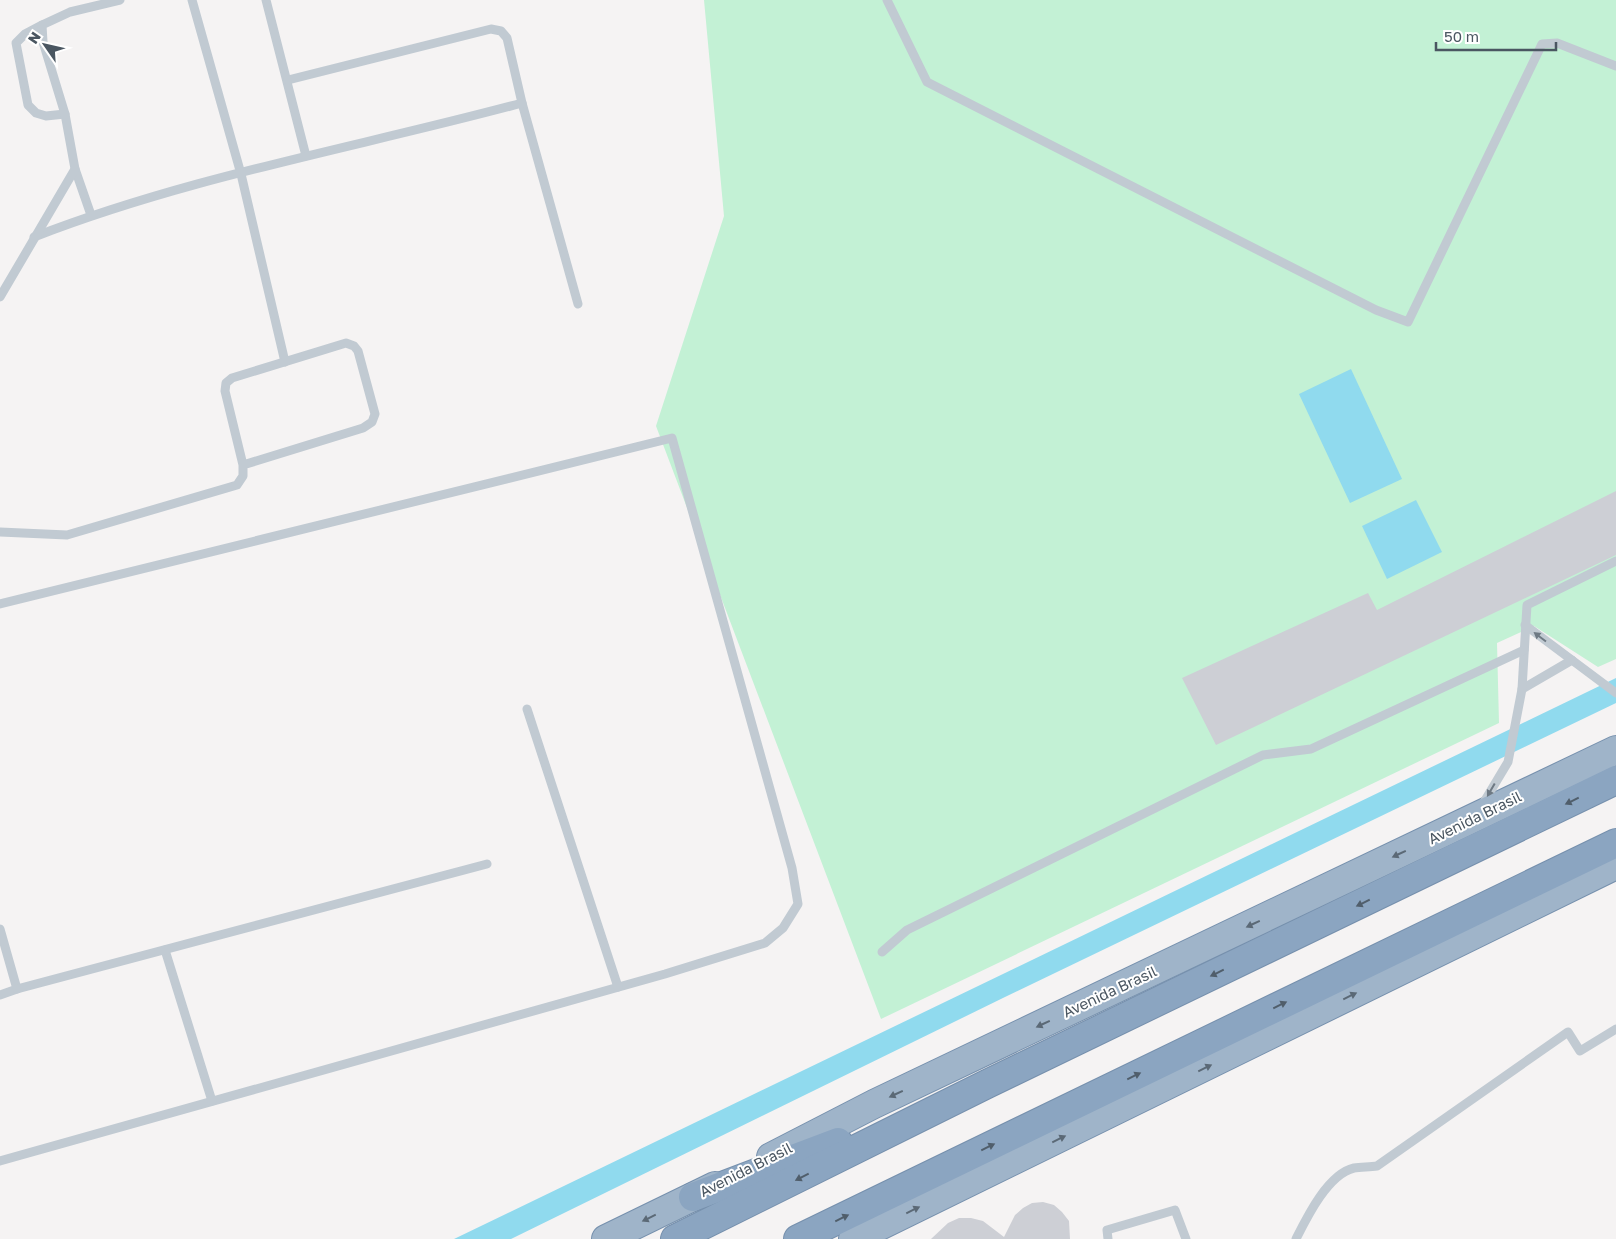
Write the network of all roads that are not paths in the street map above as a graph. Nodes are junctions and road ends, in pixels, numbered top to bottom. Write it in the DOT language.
graph roads {
  1 [pos="120,0"];
  2 [pos="192,0"];
  3 [pos="266,0"];
  4 [pos="886,0"];
  5 [pos="42,25"];
  6 [pos="1616,66"];
  7 [pos="288,80"];
  8 [pos="522,103"];
  9 [pos="65,114"];
  10 [pos="306,156"];
  11 [pos="75,169"];
  12 [pos="241,174"];
  13 [pos="91,215"];
  14 [pos="34,237"];
  15 [pos="0,297"];
  16 [pos="578,304"];
  17 [pos="285,362"];
  18 [pos="243,465"];
  19 [pos="0,532"];
  20 [pos="1616,561"];
  21 [pos="0,604"];
  22 [pos="1525,625"];
  23 [pos="1524,650"];
  24 [pos="1572,660"];
  25 [pos="1522,689"];
  26 [pos="1616,693"];
  27 [pos="527,709"];
  28 [pos="1616,750"];
  29 [pos="1616,780"];
  30 [pos="1475,818"];
  31 [pos="1616,843"];
  32 [pos="486,864"];
  33 [pos="1616,865"];
  34 [pos="0,929"];
  35 [pos="166,950"];
  36 [pos="882,952"];
  37 [pos="618,987"];
  38 [pos="17,989"];
  39 [pos="0,995"];
  40 [pos="1616,1029"];
  41 [pos="987,1084"];
  42 [pos="212,1102"];
  43 [pos="0,1161"];
  44 [pos="693,1198"];
  45 [pos="606,1239"];
  46 [pos="675,1239"];
  47 [pos="798,1239"];
  48 [pos="853,1239"];
  49 [pos="1108,1239"];
  50 [pos="1186,1239"];
  51 [pos="1296,1239"];
  1 -- 5 [label="lane"];
  2 -- 12 [label="lane"];
  3 -- 7 [label="lane"];
  4 -- 6 [label="lane"];
  5 -- 9 [label="lane"];
  5 -- 9 [label="lane"];
  7 -- 8 [label="lane"];
  7 -- 10 [label="lane"];
  8 -- 10 [label="lane"];
  8 -- 16 [label="lane"];
  9 -- 11 [label="lane"];
  10 -- 12 [label="lane"];
  11 -- 13 [label="lane"];
  11 -- 14 [label="lane"];
  12 -- 13 [label="lane"];
  12 -- 17 [label="lane"];
  13 -- 14 [label="lane"];
  14 -- 15 [label="lane"];
  17 -- 18 [label="lane"];
  17 -- 18 [label="lane"];
  18 -- 19 [label="lane"];
  20 -- 22 [label="lane"];
  21 -- 37 [label="lane"];
  22 -- 23 [label="lane"];
  24 -- 22 [label="lane, one-way"];
  23 -- 25 [label="lane"];
  23 -- 36 [label="lane"];
  24 -- 25 [label="lane"];
  24 -- 26 [label="lane"];
  25 -- 30 [label="lane, one-way"];
  27 -- 37 [label="lane"];
  28 -- 30 [label="highway, Avenida Brasil"];
  29 -- 41 [label="highway, Avenida Brasil, one-way"];
  30 -- 44 [label="highway, Avenida Brasil, one-way"];
  47 -- 31 [label="highway, one-way"];
  32 -- 35 [label="lane"];
  48 -- 33 [label="highway, one-way"];
  34 -- 38 [label="lane"];
  35 -- 38 [label="lane"];
  35 -- 42 [label="lane"];
  37 -- 42 [label="lane"];
  38 -- 39 [label="lane"];
  40 -- 51 [label="lane"];
  41 -- 44 [label="highway"];
  41 -- 46 [label="highway, Avenida Brasil, one-way"];
  42 -- 43 [label="lane"];
  44 -- 45 [label="highway, Avenida Brasil, one-way"];
  49 -- 50 [label="lane"];
}
